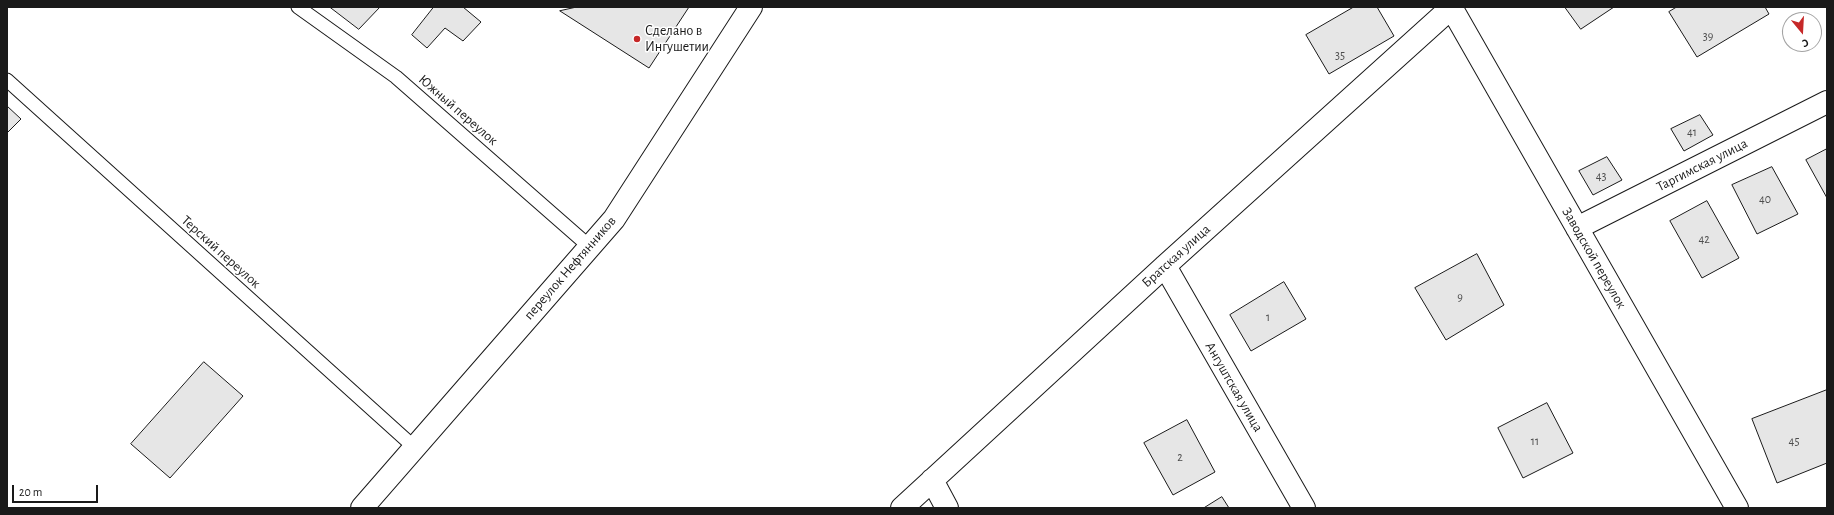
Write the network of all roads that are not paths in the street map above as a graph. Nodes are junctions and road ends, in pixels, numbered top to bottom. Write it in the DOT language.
graph roads {
  1 [pos="298,7"];
  2 [pos="751,7"];
  3 [pos="1452,7"];
  4 [pos="7,80"];
  5 [pos="1827,102"];
  6 [pos="1577,228"];
  7 [pos="590,247"];
  8 [pos="1165,266"];
  9 [pos="414,447"];
  10 [pos="932,480"];
  11 [pos="362,508"];
  12 [pos="902,508"];
  13 [pos="947,508"];
  14 [pos="1304,508"];
  15 [pos="1737,508"];
  1 -- 7 [label="lane, Южный переулок"];
  2 -- 7 [label="street, переулок Нефтянников"];
  3 -- 6 [label="street, Заводской переулок"];
  3 -- 8 [label="street, Братская улица"];
  4 -- 9 [label="lane, Терский переулок"];
  5 -- 6 [label="street, Таргимская улица"];
  6 -- 15 [label="street, Заводской переулок"];
  7 -- 9 [label="street, переулок Нефтянников"];
  8 -- 10 [label="street, Братская улица"];
  8 -- 14 [label="street, Ангуштская улица"];
  9 -- 11 [label="street, переулок Нефтянников"];
  10 -- 12 [label="street, Братская улица"];
  10 -- 13 [label="street"];
}
